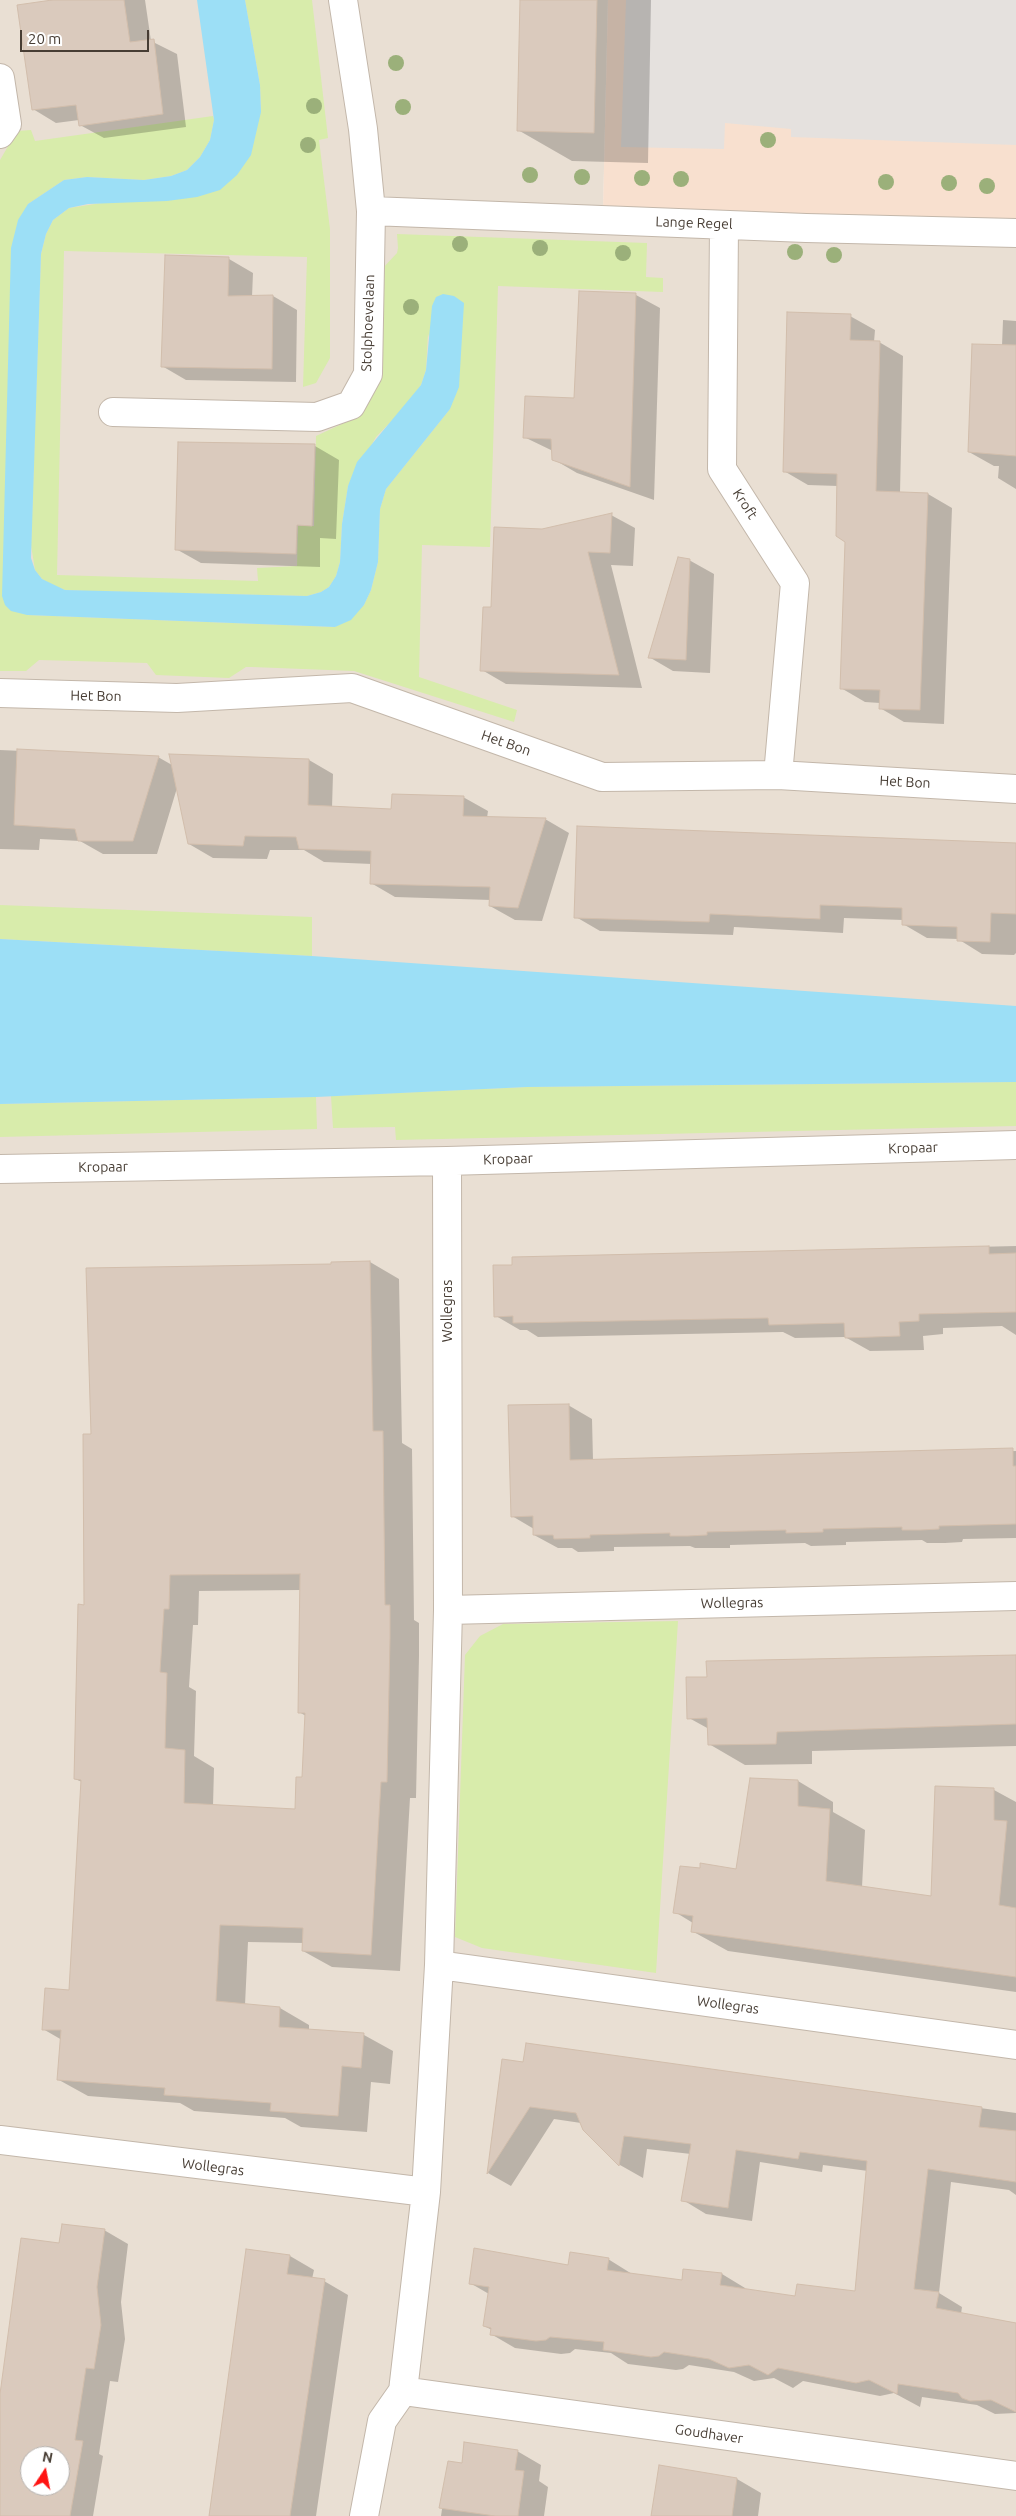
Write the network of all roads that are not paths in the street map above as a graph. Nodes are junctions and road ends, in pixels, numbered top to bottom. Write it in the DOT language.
graph roads {
  1 [pos="343,0"];
  2 [pos="0,78"];
  3 [pos="0,134"];
  4 [pos="371,211"];
  5 [pos="724,225"];
  6 [pos="1016,233"];
  7 [pos="113,412"];
  8 [pos="0,693"];
  9 [pos="778,775"];
  10 [pos="1016,788"];
  11 [pos="1016,1145"];
  12 [pos="447,1161"];
  13 [pos="0,1169"];
  14 [pos="1016,1596"];
  15 [pos="448,1610"];
  16 [pos="439,1966"];
  17 [pos="1016,2045"];
  18 [pos="0,2140"];
  19 [pos="426,2192"];
  20 [pos="403,2391"];
  21 [pos="1016,2476"];
  22 [pos="364,2516"];
  1 -- 4 [label="street, Stolphoevelaan"];
  2 -- 3 [label="street"];
  4 -- 5 [label="street, Lange Regel"];
  4 -- 7 [label="street, Stolphoevelaan"];
  5 -- 6 [label="street, Lange Regel"];
  5 -- 9 [label="street, Kroft"];
  8 -- 9 [label="street, Het Bon"];
  9 -- 10 [label="street, Het Bon"];
  11 -- 12 [label="street, Kropaar"];
  12 -- 13 [label="street, Kropaar"];
  12 -- 15 [label="street, Wollegras"];
  14 -- 15 [label="street, Wollegras"];
  15 -- 16 [label="street, Wollegras"];
  16 -- 17 [label="street, Wollegras"];
  16 -- 19 [label="street, Wollegras"];
  18 -- 19 [label="street, Wollegras"];
  19 -- 20 [label="street, Wollegras"];
  20 -- 21 [label="street, Goudhaver"];
  20 -- 22 [label="street, Wollegras"];
}
